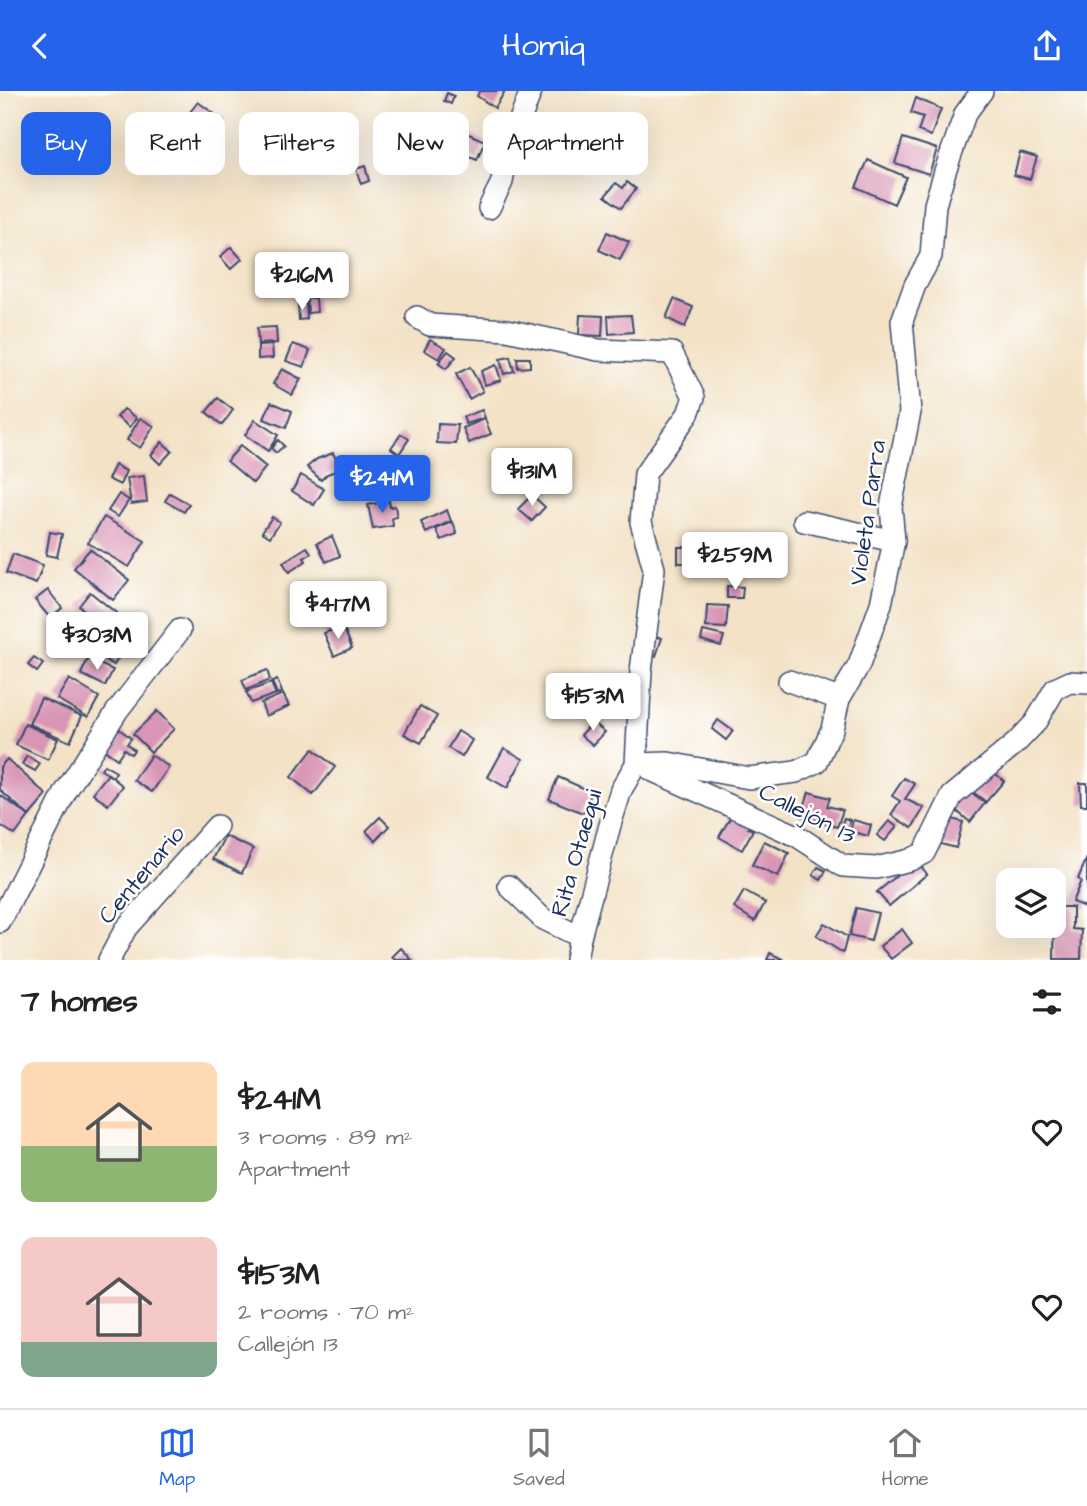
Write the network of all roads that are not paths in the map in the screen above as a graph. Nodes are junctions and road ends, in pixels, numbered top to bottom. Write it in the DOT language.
graph roads {
  1 [pos="531,91"];
  2 [pos="982,91"];
  3 [pos="489,208"];
  4 [pos="417,317"];
  5 [pos="804,521"];
  6 [pos="894,541"];
  7 [pos="180,630"];
  8 [pos="789,681"];
  9 [pos="1087,683"];
  10 [pos="839,699"];
  11 [pos="636,764"];
  12 [pos="218,826"];
  13 [pos="509,886"];
  14 [pos="0,922"];
  15 [pos="581,953"];
  16 [pos="109,960"];
  1 -- 3 [label="street"];
  2 -- 6 [label="street, Violeta Parra"];
  4 -- 11 [label="street"];
  5 -- 6 [label="street"];
  6 -- 10 [label="street, Violeta Parra"];
  7 -- 14 [label="street"];
  8 -- 10 [label="street"];
  9 -- 11 [label="street, Callejón 13"];
  10 -- 11 [label="street, Violeta Parra"];
  11 -- 15 [label="street, Rita Otaegui"];
  12 -- 16 [label="street, Centenario"];
  13 -- 15 [label="street"];
}
